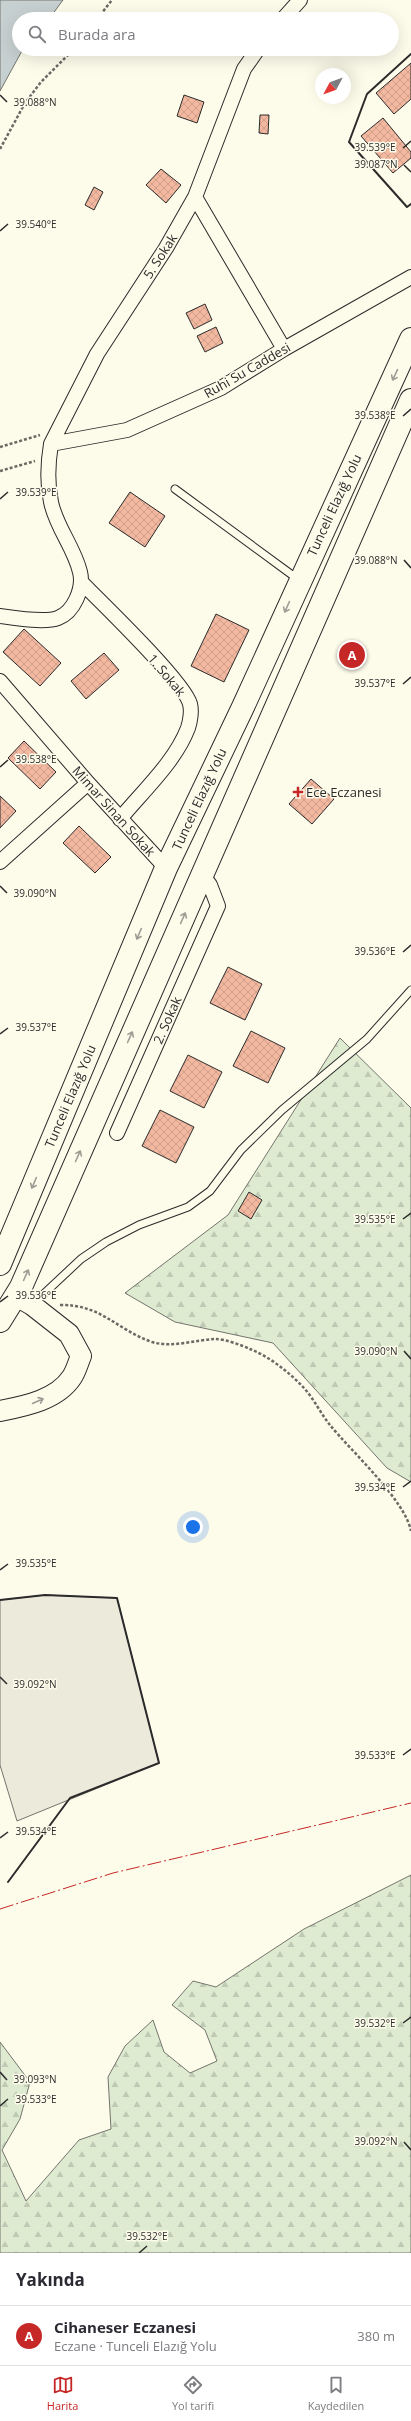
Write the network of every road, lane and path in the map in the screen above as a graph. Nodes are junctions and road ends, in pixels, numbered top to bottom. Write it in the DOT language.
graph roads {
  1 [pos="112,0"];
  2 [pos="300,0"];
  3 [pos="103,12"];
  4 [pos="289,12"];
  5 [pos="67,56"];
  6 [pos="253,56"];
  7 [pos="0,149"];
  8 [pos="195,197"];
  9 [pos="411,277"];
  10 [pos="411,339"];
  11 [pos="284,349"];
  12 [pos="411,401"];
  13 [pos="59,429"];
  14 [pos="0,447"];
  15 [pos="50,450"];
  16 [pos="0,471"];
  17 [pos="175,489"];
  18 [pos="299,580"];
  19 [pos="81,582"];
  20 [pos="0,616"];
  21 [pos="0,681"];
  22 [pos="88,784"];
  23 [pos="120,819"];
  24 [pos="0,862"];
  25 [pos="166,868"];
  26 [pos="202,874"];
  27 [pos="411,990"];
  28 [pos="117,1133"];
  29 [pos="2,1256"];
  30 [pos="24,1301"];
  31 [pos="0,1321"];
  32 [pos="0,1411"];
  33 [pos="411,1530"];
  1 -- 3 [label="path"];
  2 -- 4 [label="street"];
  5 -- 7 [label="path"];
  6 -- 8 [label="street, 5. Sokak"];
  8 -- 11 [label="street"];
  8 -- 13 [label="street, 5. Sokak"];
  9 -- 11 [label="street, Ruhi Su Caddesi"];
  10 -- 18 [label="main road, Tunceli Elazığ Yolu, one-way"];
  11 -- 15 [label="street, Ruhi Su Caddesi"];
  12 -- 26 [label="main road, Tunceli Elazığ Yolu"];
  13 -- 14 [label="path"];
  13 -- 15 [label="street, 5. Sokak"];
  15 -- 16 [label="path"];
  15 -- 19 [label="street"];
  17 -- 18 [label="lane"];
  18 -- 25 [label="main road, Tunceli Elazığ Yolu, one-way"];
  19 -- 20 [label="street"];
  19 -- 23 [label="street, 1. Sokak"];
  21 -- 22 [label="street, Mimar Sinan Sokak"];
  22 -- 23 [label="street, Mimar Sinan Sokak"];
  22 -- 24 [label="street"];
  23 -- 25 [label="street, Mimar Sinan Sokak"];
  25 -- 29 [label="main road, Tunceli Elazığ Yolu, one-way"];
  26 -- 28 [label="street, 2. Sokak"];
  30 -- 26 [label="main road, Tunceli Elazığ Yolu, one-way"];
  27 -- 30 [label="lane"];
  30 -- 31 [label="main road, Tunceli Elazığ Yolu"];
  32 -- 30 [label="street, one-way"];
  30 -- 33 [label="path"];
}
